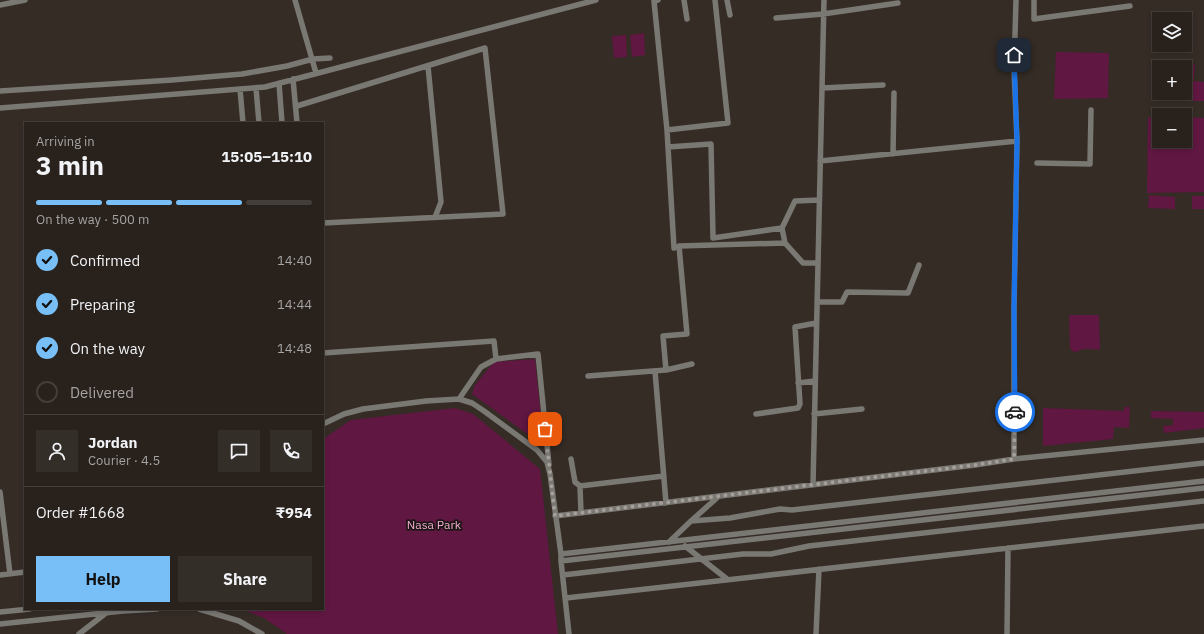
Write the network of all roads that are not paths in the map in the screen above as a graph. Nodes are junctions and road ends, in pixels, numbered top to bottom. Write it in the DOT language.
graph roads {
  1 [pos="25,0"];
  2 [pos="295,0"];
  3 [pos="596,0"];
  4 [pos="658,0"];
  5 [pos="684,0"];
  6 [pos="715,0"];
  7 [pos="727,0"];
  8 [pos="824,0"];
  9 [pos="1016,0"];
  10 [pos="1034,0"];
  11 [pos="898,3"];
  12 [pos="0,5"];
  13 [pos="1130,6"];
  14 [pos="823,14"];
  15 [pos="730,15"];
  16 [pos="776,18"];
  17 [pos="687,19"];
  18 [pos="330,58"];
  19 [pos="313,59"];
  20 [pos="428,66"];
  21 [pos="316,74"];
  22 [pos="294,79"];
  23 [pos="279,83"];
  24 [pos="883,85"];
  25 [pos="256,88"];
  26 [pos="822,88"];
  27 [pos="240,89"];
  28 [pos="0,92"];
  29 [pos="894,93"];
  30 [pos="297,106"];
  31 [pos="0,108"];
  32 [pos="1091,110"];
  33 [pos="243,122"];
  34 [pos="259,122"];
  35 [pos="282,122"];
  36 [pos="297,122"];
  37 [pos="667,130"];
  38 [pos="1017,141"];
  39 [pos="668,147"];
  40 [pos="893,154"];
  41 [pos="820,161"];
  42 [pos="1037,162"];
  43 [pos="819,200"];
  44 [pos="435,218"];
  45 [pos="324,223"];
  46 [pos="782,228"];
  47 [pos="785,243"];
  48 [pos="674,248"];
  49 [pos="818,263"];
  50 [pos="919,265"];
  51 [pos="817,302"];
  52 [pos="816,323"];
  53 [pos="324,353"];
  54 [pos="496,359"];
  55 [pos="692,364"];
  56 [pos="666,370"];
  57 [pos="655,371"];
  58 [pos="588,376"];
  59 [pos="815,381"];
  60 [pos="798,383"];
  61 [pos="459,399"];
  62 [pos="862,409"];
  63 [pos="756,414"];
  64 [pos="814,414"];
  65 [pos="324,424"];
  66 [pos="1204,440"];
  67 [pos="571,459"];
  68 [pos="1014,459"];
  69 [pos="1204,463"];
  70 [pos="550,474"];
  71 [pos="664,476"];
  72 [pos="1204,481"];
  73 [pos="813,485"];
  74 [pos="580,486"];
  75 [pos="1204,488"];
  76 [pos="0,492"];
  77 [pos="719,496"];
  78 [pos="1204,500"];
  79 [pos="666,503"];
  80 [pos="581,513"];
  81 [pos="555,516"];
  82 [pos="691,521"];
  83 [pos="1204,526"];
  84 [pos="669,542"];
  85 [pos="685,546"];
  86 [pos="1008,548"];
  87 [pos="561,554"];
  88 [pos="701,559"];
  89 [pos="561,561"];
  90 [pos="819,569"];
  91 [pos="24,572"];
  92 [pos="10,574"];
  93 [pos="563,574"];
  94 [pos="0,575"];
  95 [pos="727,579"];
  96 [pos="566,598"];
  97 [pos="24,610"];
  98 [pos="134,610"];
  99 [pos="206,610"];
  100 [pos="107,611"];
  101 [pos="0,612"];
  102 [pos="0,624"];
  103 [pos="79,634"];
  104 [pos="262,634"];
  105 [pos="569,634"];
  106 [pos="816,634"];
  107 [pos="1007,634"];
  1 -- 12 [label="street"];
  2 -- 19 [label="street"];
  3 -- 21 [label="street"];
  4 -- 37 [label="street"];
  5 -- 17 [label="street"];
  6 -- 37 [label="street"];
  7 -- 15 [label="street"];
  8 -- 14 [label="street"];
  9 -- 38 [label="street"];
  10 -- 13 [label="street"];
  11 -- 14 [label="street"];
  14 -- 16 [label="street"];
  14 -- 26 [label="street"];
  18 -- 19 [label="street"];
  19 -- 21 [label="street"];
  19 -- 28 [label="street"];
  20 -- 30 [label="street"];
  20 -- 44 [label="street"];
  20 -- 44 [label="street"];
  21 -- 22 [label="street"];
  22 -- 23 [label="street"];
  22 -- 30 [label="street"];
  23 -- 25 [label="street"];
  23 -- 35 [label="street"];
  24 -- 26 [label="street"];
  25 -- 27 [label="street"];
  25 -- 34 [label="street"];
  26 -- 41 [label="street"];
  27 -- 31 [label="street"];
  27 -- 33 [label="street"];
  29 -- 40 [label="street"];
  30 -- 36 [label="street"];
  32 -- 42 [label="street"];
  37 -- 39 [label="street"];
  38 -- 40 [label="street"];
  38 -- 68 [label="street"];
  39 -- 46 [label="street"];
  39 -- 48 [label="street"];
  40 -- 41 [label="street"];
  41 -- 43 [label="street"];
  43 -- 46 [label="street"];
  43 -- 49 [label="street"];
  44 -- 45 [label="street"];
  46 -- 47 [label="street"];
  47 -- 49 [label="street"];
  47 -- 56 [label="street"];
  49 -- 51 [label="street"];
  50 -- 51 [label="street"];
  51 -- 52 [label="street"];
  52 -- 59 [label="street"];
  52 -- 60 [label="street"];
  53 -- 54 [label="street"];
  54 -- 61 [label="street"];
  54 -- 70 [label="street"];
  55 -- 56 [label="street"];
  56 -- 57 [label="street"];
  57 -- 58 [label="street"];
  57 -- 71 [label="street"];
  59 -- 60 [label="street"];
  59 -- 64 [label="street"];
  60 -- 63 [label="street"];
  61 -- 65 [label="street"];
  61 -- 70 [label="street"];
  62 -- 64 [label="street"];
  64 -- 73 [label="street"];
  66 -- 68 [label="street"];
  67 -- 74 [label="street"];
  68 -- 73 [label="street"];
  69 -- 82 [label="street"];
  70 -- 81 [label="street"];
  71 -- 74 [label="street"];
  71 -- 79 [label="street"];
  72 -- 84 [label="street"];
  73 -- 77 [label="street"];
  74 -- 80 [label="street"];
  75 -- 85 [label="street"];
  76 -- 92 [label="street"];
  77 -- 79 [label="street"];
  77 -- 82 [label="street"];
  78 -- 88 [label="street"];
  79 -- 80 [label="street"];
  80 -- 81 [label="street"];
  81 -- 87 [label="street"];
  82 -- 84 [label="street"];
  83 -- 86 [label="street"];
  84 -- 87 [label="street"];
  85 -- 88 [label="street"];
  85 -- 89 [label="street"];
  86 -- 90 [label="street"];
  86 -- 107 [label="street"];
  87 -- 89 [label="street"];
  88 -- 93 [label="street"];
  88 -- 95 [label="street"];
  89 -- 93 [label="street"];
  90 -- 95 [label="street"];
  90 -- 106 [label="street"];
  91 -- 92 [label="street"];
  92 -- 94 [label="street"];
  93 -- 96 [label="street"];
  95 -- 96 [label="street"];
  96 -- 105 [label="street"];
  97 -- 101 [label="street"];
  98 -- 100 [label="street"];
  99 -- 104 [label="street"];
  100 -- 102 [label="street"];
  100 -- 103 [label="street"];
}
